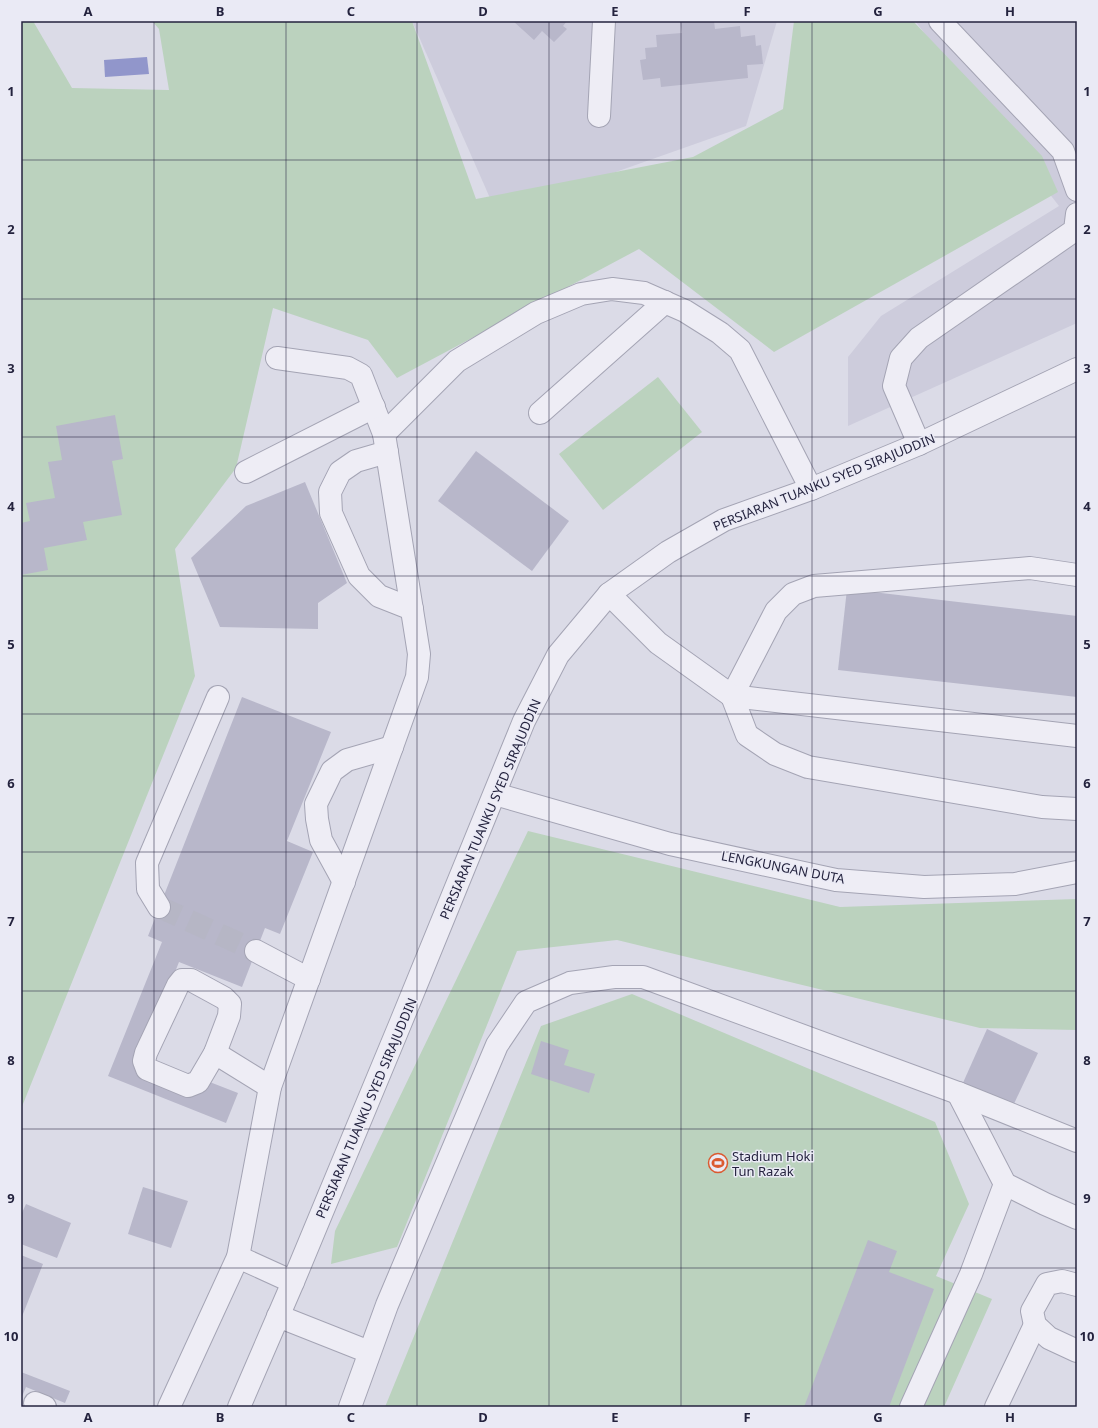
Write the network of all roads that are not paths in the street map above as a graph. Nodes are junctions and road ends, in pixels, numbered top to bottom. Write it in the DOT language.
graph roads {
  1 [pos="604,21"];
  2 [pos="940,21"];
  3 [pos="599,116"];
  4 [pos="1077,190"];
  5 [pos="1077,214"];
  6 [pos="665,302"];
  7 [pos="277,358"];
  8 [pos="1077,369"];
  9 [pos="374,407"];
  10 [pos="540,413"];
  11 [pos="385,443"];
  12 [pos="919,444"];
  13 [pos="246,472"];
  14 [pos="812,489"];
  15 [pos="1077,575"];
  16 [pos="609,594"];
  17 [pos="412,608"];
  18 [pos="732,696"];
  19 [pos="218,697"];
  20 [pos="1077,736"];
  21 [pos="392,747"];
  22 [pos="495,794"];
  23 [pos="1077,809"];
  24 [pos="1077,872"];
  25 [pos="344,882"];
  26 [pos="159,907"];
  27 [pos="256,951"];
  28 [pos="309,979"];
  29 [pos="215,1053"];
  30 [pos="270,1087"];
  31 [pos="958,1093"];
  32 [pos="1077,1141"];
  33 [pos="1005,1184"];
  34 [pos="1077,1218"];
  35 [pos="238,1257"];
  36 [pos="293,1282"];
  37 [pos="1077,1286"];
  38 [pos="278,1316"];
  39 [pos="1035,1325"];
  40 [pos="1077,1351"];
  41 [pos="369,1352"];
  42 [pos="176,1405"];
  43 [pos="239,1407"];
  44 [pos="350,1407"];
  45 [pos="911,1407"];
  46 [pos="996,1407"];
  1 -- 3 [label="street"];
  2 -- 4 [label="street"];
  5 -- 12 [label="street"];
  6 -- 10 [label="street"];
  6 -- 11 [label="street"];
  6 -- 14 [label="street"];
  7 -- 9 [label="street"];
  8 -- 12 [label="street, PERSIARAN TUANKU SYED SIRAJUDDIN"];
  9 -- 11 [label="street"];
  9 -- 13 [label="street"];
  11 -- 17 [label="street"];
  11 -- 17 [label="street"];
  12 -- 14 [label="street, PERSIARAN TUANKU SYED SIRAJUDDIN"];
  14 -- 16 [label="street, PERSIARAN TUANKU SYED SIRAJUDDIN"];
  15 -- 18 [label="street"];
  16 -- 18 [label="street"];
  16 -- 22 [label="street, PERSIARAN TUANKU SYED SIRAJUDDIN"];
  17 -- 21 [label="street"];
  18 -- 20 [label="street"];
  18 -- 23 [label="street"];
  19 -- 26 [label="street"];
  21 -- 25 [label="street"];
  21 -- 25 [label="street"];
  22 -- 24 [label="street, LENGKUNGAN DUTA"];
  22 -- 36 [label="street, PERSIARAN TUANKU SYED SIRAJUDDIN"];
  25 -- 28 [label="street"];
  27 -- 28 [label="street"];
  28 -- 30 [label="street"];
  29 -- 29 [label="street"];
  29 -- 30 [label="street"];
  30 -- 35 [label="street"];
  31 -- 32 [label="street"];
  31 -- 33 [label="street"];
  31 -- 41 [label="street"];
  33 -- 34 [label="street"];
  33 -- 45 [label="street"];
  35 -- 36 [label="street"];
  35 -- 42 [label="street"];
  36 -- 38 [label="street, PERSIARAN TUANKU SYED SIRAJUDDIN"];
  37 -- 39 [label="street"];
  38 -- 41 [label="street"];
  38 -- 43 [label="street, PERSIARAN TUANKU SYED SIRAJUDDIN"];
  39 -- 40 [label="street"];
  39 -- 46 [label="street"];
  41 -- 44 [label="street"];
}
